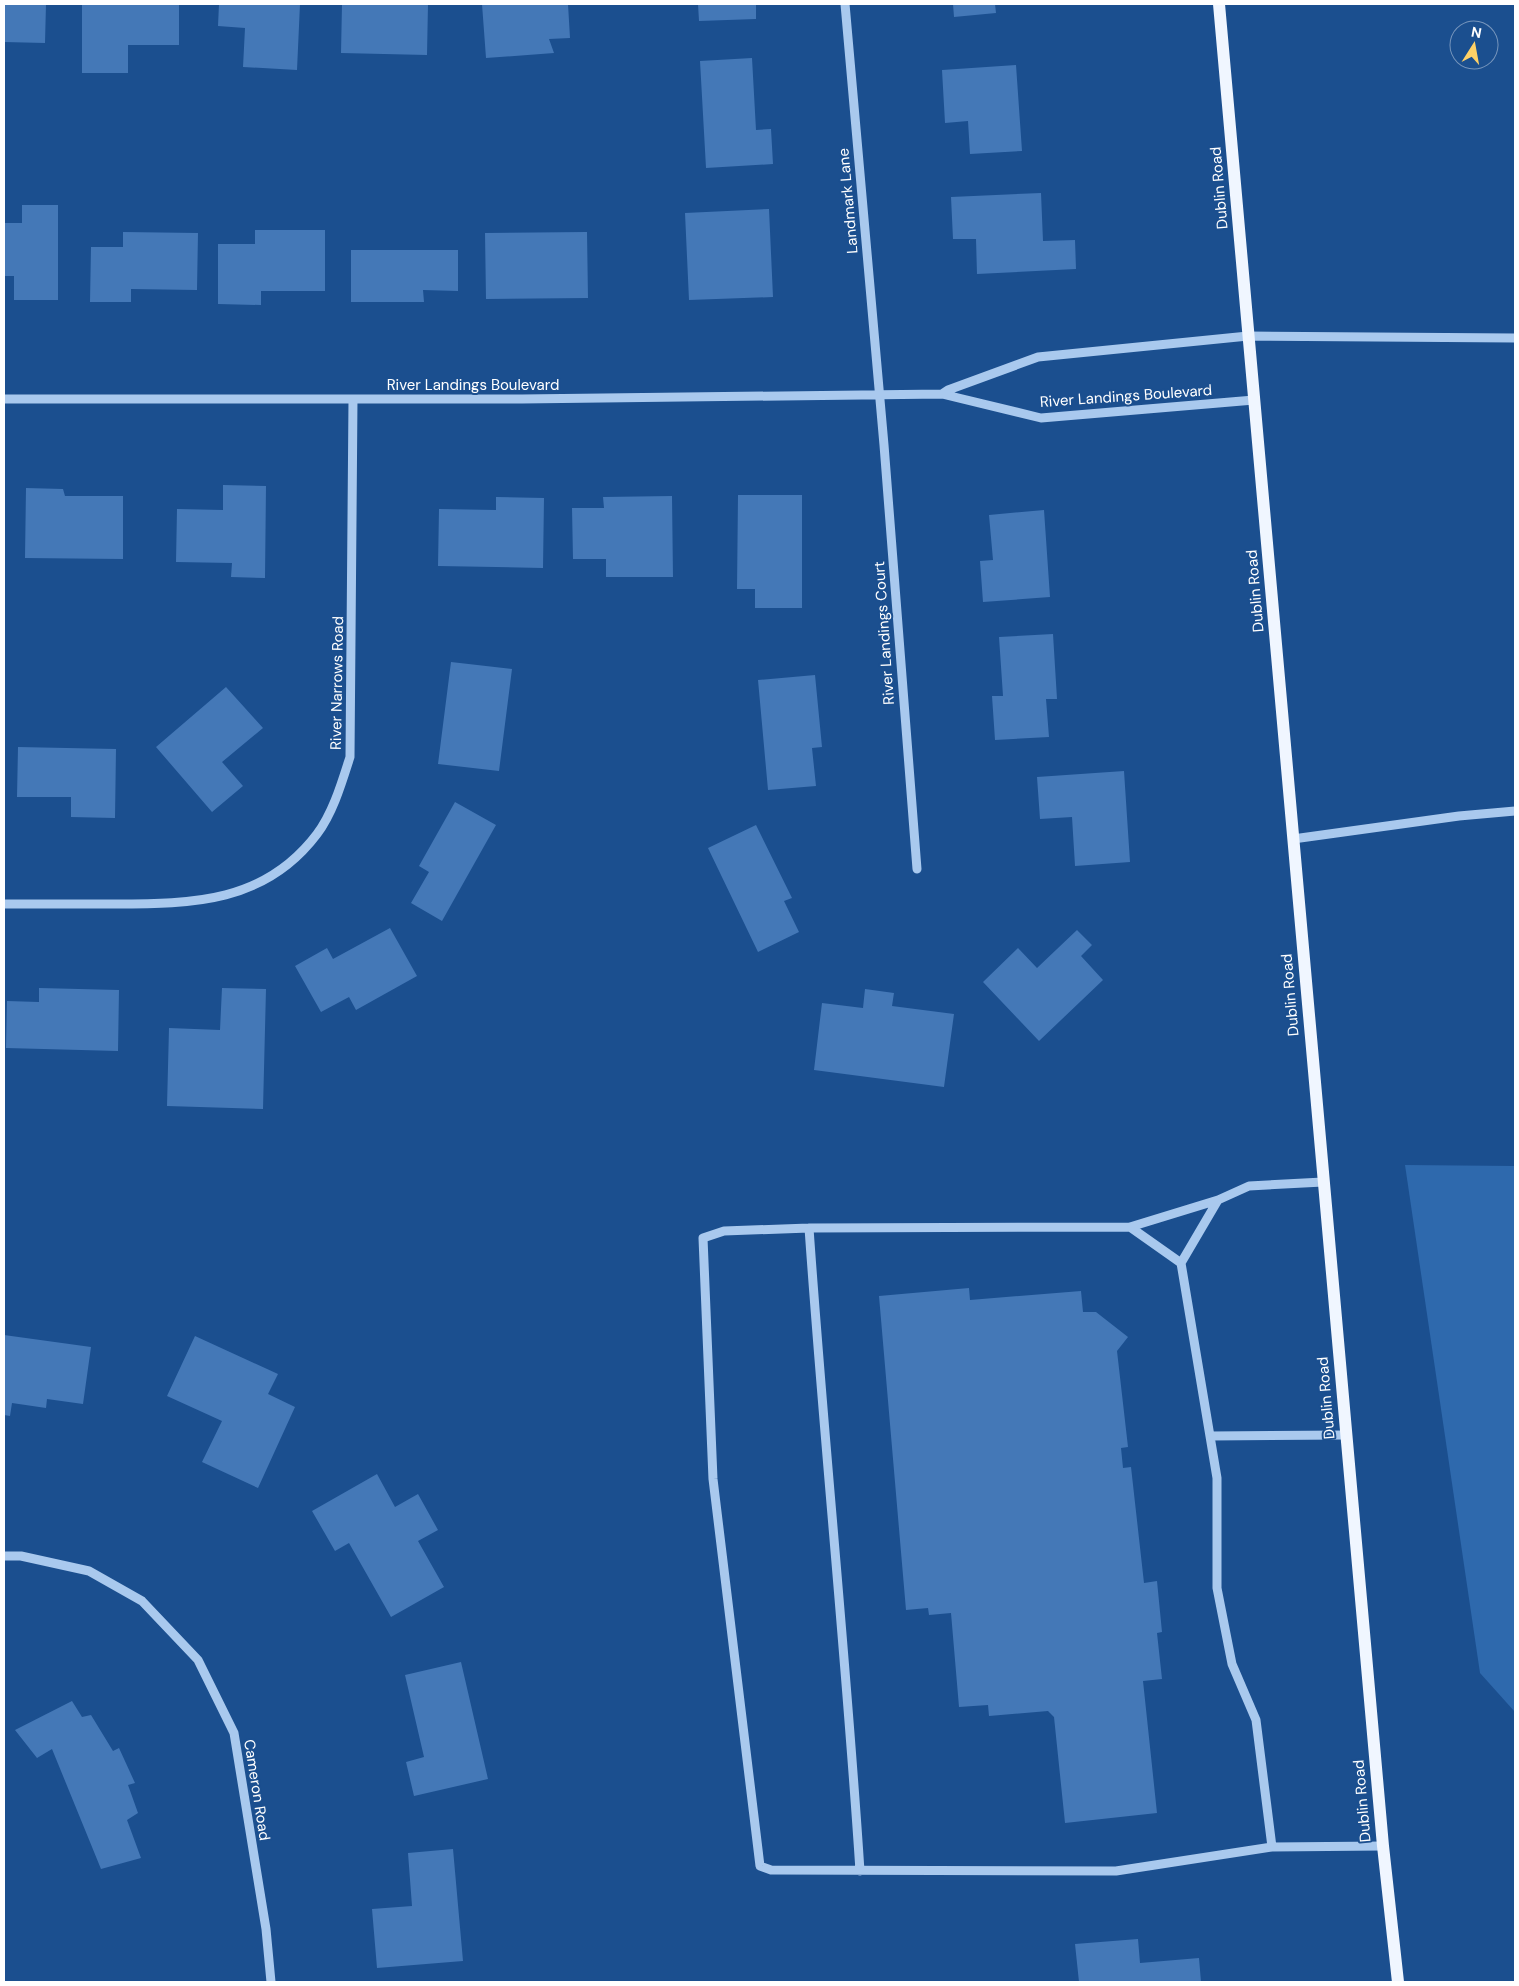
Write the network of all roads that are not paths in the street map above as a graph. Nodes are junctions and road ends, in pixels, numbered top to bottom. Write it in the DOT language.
graph roads {
  1 [pos="845,4"];
  2 [pos="1219,4"];
  3 [pos="1248,336"];
  4 [pos="1515,338"];
  5 [pos="942,394"];
  6 [pos="879,395"];
  7 [pos="4,399"];
  8 [pos="353,400"];
  9 [pos="1254,400"];
  10 [pos="1515,811"];
  11 [pos="1293,839"];
  12 [pos="917,869"];
  13 [pos="4,904"];
  14 [pos="1323,1182"];
  15 [pos="1218,1200"];
  16 [pos="1130,1227"];
  17 [pos="809,1228"];
  18 [pos="1181,1262"];
  19 [pos="1346,1435"];
  20 [pos="1210,1436"];
  21 [pos="4,1556"];
  22 [pos="1383,1846"];
  23 [pos="1272,1847"];
  24 [pos="860,1871"];
  25 [pos="271,1982"];
  26 [pos="1398,1982"];
  1 -- 6 [label="street, Landmark Lane"];
  2 -- 3 [label="main road, Dublin Road"];
  3 -- 4 [label="street, River Landings Boulevard"];
  3 -- 5 [label="street, River Landings Boulevard"];
  3 -- 9 [label="main road, Dublin Road"];
  5 -- 6 [label="street, River Landings Boulevard"];
  5 -- 9 [label="street, River Landings Boulevard"];
  6 -- 8 [label="street, River Landings Boulevard"];
  6 -- 12 [label="street, River Landings Court"];
  7 -- 8 [label="street, River Landings Boulevard"];
  8 -- 13 [label="street, River Narrows Road"];
  9 -- 11 [label="main road, Dublin Road"];
  10 -- 11 [label="street"];
  11 -- 14 [label="main road, Dublin Road"];
  14 -- 15 [label="street"];
  14 -- 19 [label="main road, Dublin Road"];
  15 -- 16 [label="street"];
  15 -- 18 [label="street"];
  16 -- 17 [label="street"];
  16 -- 18 [label="street"];
  17 -- 24 [label="street"];
  17 -- 24 [label="street"];
  18 -- 20 [label="street"];
  19 -- 20 [label="street"];
  19 -- 22 [label="main road, Dublin Road"];
  20 -- 23 [label="street"];
  21 -- 25 [label="street, Cameron Road"];
  22 -- 23 [label="street"];
  22 -- 26 [label="main road, Dublin Road"];
  23 -- 24 [label="street"];
}
